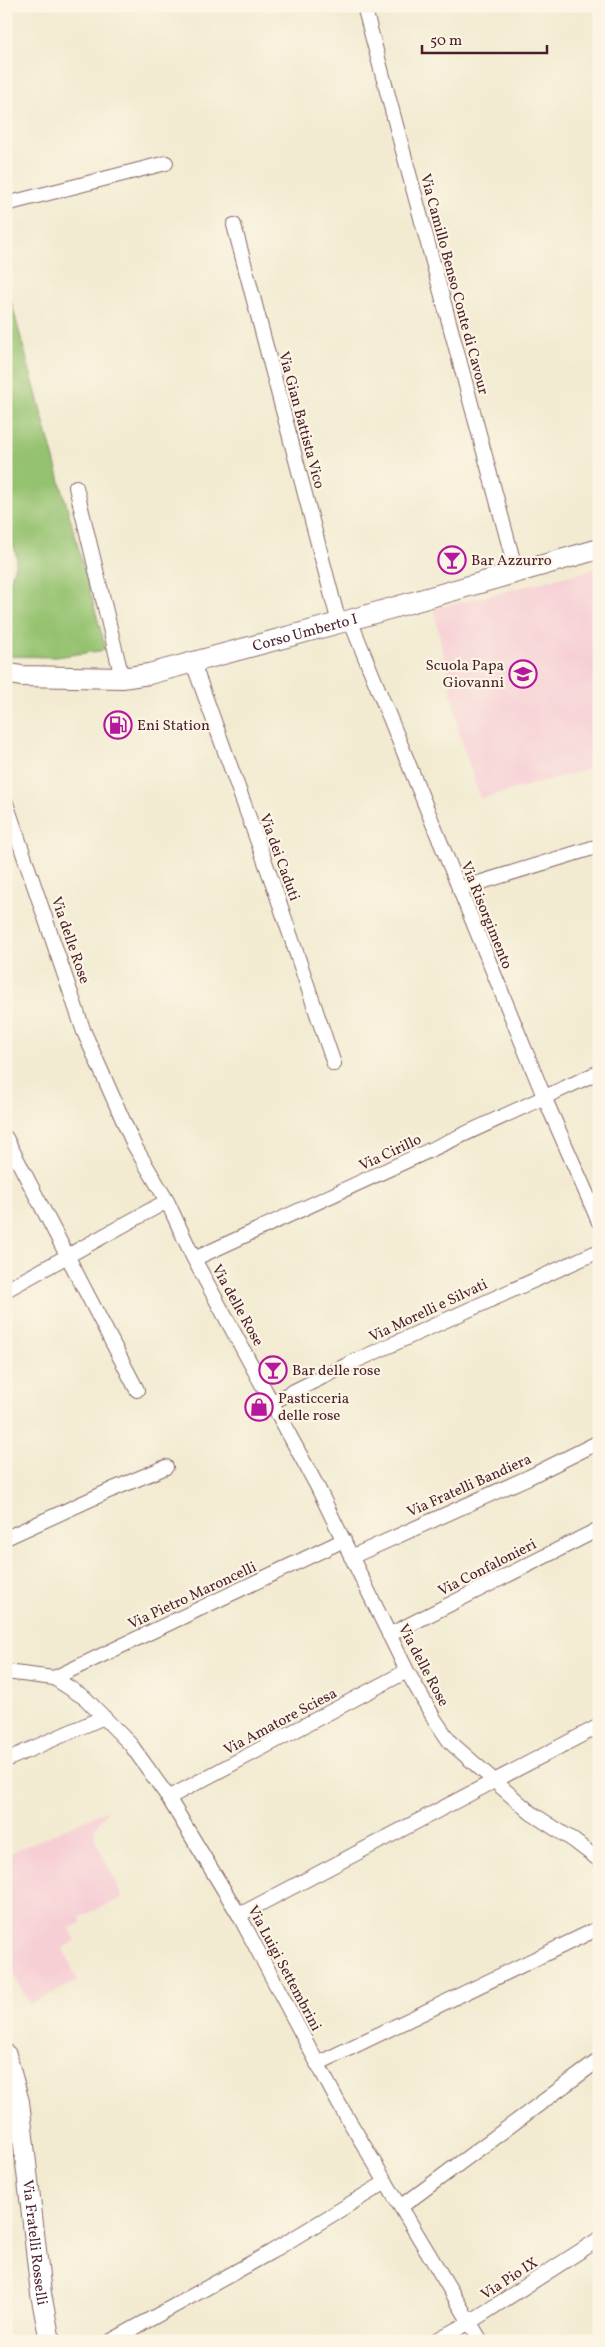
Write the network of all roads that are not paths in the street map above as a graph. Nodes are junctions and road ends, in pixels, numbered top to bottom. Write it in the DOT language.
graph roads {
  1 [pos="364,6"];
  2 [pos="166,163"];
  3 [pos="6,204"];
  4 [pos="234,225"];
  5 [pos="76,487"];
  6 [pos="599,549"];
  7 [pos="516,571"];
  8 [pos="344,621"];
  9 [pos="193,663"];
  10 [pos="6,673"];
  11 [pos="122,678"];
  12 [pos="6,803"];
  13 [pos="599,846"];
  14 [pos="459,889"];
  15 [pos="334,1064"];
  16 [pos="599,1072"];
  17 [pos="545,1099"];
  18 [pos="6,1138"];
  19 [pos="167,1201"];
  20 [pos="599,1222"];
  21 [pos="599,1251"];
  22 [pos="67,1257"];
  23 [pos="194,1259"];
  24 [pos="6,1290"];
  25 [pos="137,1390"];
  26 [pos="272,1402"];
  27 [pos="599,1442"];
  28 [pos="166,1468"];
  29 [pos="599,1529"];
  30 [pos="6,1538"];
  31 [pos="344,1540"];
  32 [pos="351,1556"];
  33 [pos="389,1635"];
  34 [pos="407,1671"];
  35 [pos="6,1672"];
  36 [pos="54,1678"];
  37 [pos="104,1717"];
  38 [pos="599,1726"];
  39 [pos="6,1760"];
  40 [pos="496,1780"];
  41 [pos="168,1798"];
  42 [pos="599,1860"];
  43 [pos="239,1915"];
  44 [pos="599,1928"];
  45 [pos="6,2055"];
  46 [pos="599,2060"];
  47 [pos="317,2064"];
  48 [pos="386,2182"];
  49 [pos="402,2206"];
  50 [pos="599,2239"];
  51 [pos="470,2322"];
  52 [pos="50,2341"];
  53 [pos="111,2341"];
  54 [pos="435,2341"];
  55 [pos="481,2341"];
  1 -- 7 [label="street, Via Camillo Benso Conte di Cavour"];
  2 -- 3 [label="street"];
  4 -- 8 [label="street, Via Gian Battista Vico"];
  5 -- 11 [label="street"];
  6 -- 7 [label="main road, Corso Umberto I"];
  7 -- 8 [label="main road, Corso Umberto I"];
  8 -- 9 [label="main road, Corso Umberto I"];
  8 -- 14 [label="street, Via Risorgimento"];
  9 -- 11 [label="main road, Corso Umberto I"];
  9 -- 15 [label="street, Via dei Caduti"];
  10 -- 11 [label="main road, Corso Umberto I"];
  12 -- 19 [label="street, Via delle Rose"];
  13 -- 14 [label="street"];
  14 -- 17 [label="street, Via Risorgimento"];
  16 -- 17 [label="street, Via Cirillo"];
  17 -- 20 [label="street, Via Risorgimento"];
  17 -- 23 [label="street, Via Cirillo"];
  18 -- 22 [label="street"];
  19 -- 22 [label="street"];
  19 -- 23 [label="street, Via delle Rose"];
  21 -- 26 [label="street, Via Morelli e Silvati"];
  22 -- 24 [label="street"];
  22 -- 25 [label="street"];
  23 -- 26 [label="street, Via delle Rose"];
  26 -- 31 [label="street, Via delle Rose"];
  27 -- 32 [label="street, Via Fratelli Bandiera"];
  28 -- 30 [label="street"];
  29 -- 33 [label="street, Via Confalonieri"];
  31 -- 32 [label="street, Via delle Rose"];
  31 -- 36 [label="street, Via Pietro Maroncelli"];
  32 -- 33 [label="street, Via delle Rose"];
  33 -- 34 [label="street, Via delle Rose"];
  34 -- 40 [label="street, Via delle Rose"];
  34 -- 41 [label="street, Via Amatore Sciesa"];
  35 -- 36 [label="street, Via Luigi Settembrini"];
  36 -- 37 [label="street, Via Luigi Settembrini"];
  37 -- 39 [label="street"];
  37 -- 41 [label="street, Via Luigi Settembrini"];
  38 -- 40 [label="street"];
  40 -- 42 [label="street, Via delle Rose"];
  40 -- 43 [label="street"];
  41 -- 43 [label="street, Via Luigi Settembrini"];
  43 -- 47 [label="street, Via Luigi Settembrini"];
  44 -- 47 [label="street"];
  45 -- 52 [label="main road, Via Fratelli Rosselli"];
  46 -- 49 [label="street"];
  47 -- 48 [label="street, Via Luigi Settembrini"];
  48 -- 49 [label="street, Via Luigi Settembrini"];
  48 -- 53 [label="street"];
  49 -- 51 [label="street, Via Luigi Settembrini"];
  50 -- 51 [label="street, Via Pio IX"];
  51 -- 54 [label="street, Via Pio IX"];
  51 -- 55 [label="street, Via Luigi Settembrini"];
}
